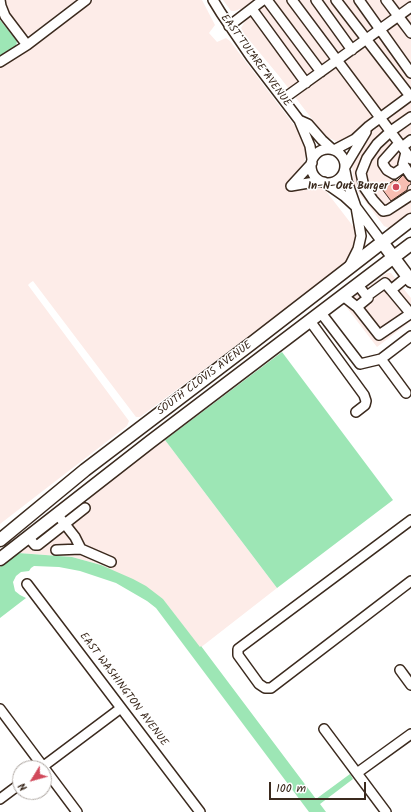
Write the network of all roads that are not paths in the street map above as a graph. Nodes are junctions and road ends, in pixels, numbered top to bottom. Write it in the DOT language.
graph roads {
  1 [pos="0,0"];
  2 [pos="86,0"];
  3 [pos="213,0"];
  4 [pos="263,0"];
  5 [pos="267,0"];
  6 [pos="292,0"];
  7 [pos="316,0"];
  8 [pos="336,0"];
  9 [pos="359,0"];
  10 [pos="386,0"];
  11 [pos="407,0"];
  12 [pos="411,6"];
  13 [pos="252,9"];
  14 [pos="398,16"];
  15 [pos="229,26"];
  16 [pos="380,29"];
  17 [pos="411,32"];
  18 [pos="366,39"];
  19 [pos="27,45"];
  20 [pos="352,50"];
  21 [pos="337,60"];
  22 [pos="0,62"];
  23 [pos="321,72"];
  24 [pos="411,73"];
  25 [pos="306,83"];
  26 [pos="410,96"];
  27 [pos="283,99"];
  28 [pos="411,116"];
  29 [pos="381,118"];
  30 [pos="299,120"];
  31 [pos="370,126"];
  32 [pos="391,132"];
  33 [pos="411,140"];
  34 [pos="333,150"];
  35 [pos="404,150"];
  36 [pos="312,161"];
  37 [pos="404,168"];
  38 [pos="345,169"];
  39 [pos="411,176"];
  40 [pos="322,181"];
  41 [pos="411,195"];
  42 [pos="356,207"];
  43 [pos="411,220"];
  44 [pos="382,242"];
  45 [pos="411,244"];
  46 [pos="394,258"];
  47 [pos="348,268"];
  48 [pos="409,278"];
  49 [pos="358,285"];
  50 [pos="390,290"];
  51 [pos="343,296"];
  52 [pos="367,296"];
  53 [pos="358,307"];
  54 [pos="321,313"];
  55 [pos="411,314"];
  56 [pos="310,321"];
  57 [pos="411,336"];
  58 [pos="252,343"];
  59 [pos="381,359"];
  60 [pos="406,393"];
  61 [pos="190,412"];
  62 [pos="356,412"];
  63 [pos="85,508"];
  64 [pos="57,514"];
  65 [pos="411,520"];
  66 [pos="65,524"];
  67 [pos="28,537"];
  68 [pos="0,540"];
  69 [pos="56,550"];
  70 [pos="81,550"];
  71 [pos="0,559"];
  72 [pos="111,562"];
  73 [pos="411,581"];
  74 [pos="27,584"];
  75 [pos="400,670"];
  76 [pos="411,685"];
  77 [pos="121,708"];
  78 [pos="0,709"];
  79 [pos="324,729"];
  80 [pos="411,734"];
  81 [pos="37,760"];
  82 [pos="51,760"];
  83 [pos="357,773"];
  84 [pos="52,780"];
  85 [pos="12,790"];
  86 [pos="0,799"];
  87 [pos="77,812"];
  88 [pos="200,812"];
  89 [pos="386,812"];
  1 -- 19 [label="street"];
  2 -- 19 [label="street"];
  3 -- 15 [label="street, EAST TULARE AVENUE"];
  4 -- 13 [label="street"];
  5 -- 23 [label="street"];
  6 -- 21 [label="street"];
  7 -- 20 [label="street"];
  8 -- 18 [label="street"];
  9 -- 16 [label="street"];
  10 -- 14 [label="street"];
  11 -- 12 [label="street"];
  12 -- 14 [label="street"];
  13 -- 15 [label="street"];
  13 -- 25 [label="street"];
  14 -- 16 [label="street"];
  14 -- 17 [label="street"];
  15 -- 27 [label="street, EAST TULARE AVENUE"];
  16 -- 18 [label="street"];
  16 -- 24 [label="street"];
  18 -- 20 [label="street"];
  18 -- 26 [label="street"];
  19 -- 22 [label="street"];
  20 -- 21 [label="street"];
  21 -- 23 [label="street"];
  21 -- 29 [label="street"];
  23 -- 25 [label="street"];
  25 -- 27 [label="street"];
  26 -- 29 [label="street"];
  27 -- 30 [label="street, EAST TULARE AVENUE"];
  28 -- 32 [label="street"];
  29 -- 31 [label="street"];
  29 -- 32 [label="street"];
  30 -- 34 [label="street, EAST TULARE AVENUE"];
  30 -- 36 [label="street, EAST TULARE AVENUE"];
  31 -- 34 [label="street"];
  31 -- 38 [label="street"];
  32 -- 35 [label="street"];
  32 -- 41 [label="street"];
  33 -- 35 [label="street"];
  34 -- 36 [label="street"];
  34 -- 38 [label="street, EAST TULARE AVENUE"];
  35 -- 37 [label="street"];
  35 -- 37 [label="street"];
  36 -- 40 [label="street, EAST TULARE AVENUE"];
  36 -- 40 [label="street"];
  37 -- 39 [label="street"];
  38 -- 40 [label="street"];
  38 -- 42 [label="street, EAST TULARE AVENUE"];
  40 -- 42 [label="street, EAST TULARE AVENUE"];
  42 -- 44 [label="street, EAST TULARE AVENUE"];
  42 -- 47 [label="street"];
  43 -- 44 [label="main road, SOUTH CLOVIS AVENUE"];
  44 -- 46 [label="main road, EAST TULARE AVENUE"];
  44 -- 47 [label="main road, SOUTH CLOVIS AVENUE"];
  45 -- 46 [label="main road, SOUTH CLOVIS AVENUE"];
  46 -- 48 [label="main road, EAST TULARE AVENUE"];
  46 -- 49 [label="main road, SOUTH CLOVIS AVENUE"];
  47 -- 58 [label="main road, SOUTH CLOVIS AVENUE"];
  48 -- 50 [label="street"];
  49 -- 51 [label="main road, SOUTH CLOVIS AVENUE"];
  49 -- 52 [label="street"];
  50 -- 52 [label="street"];
  50 -- 55 [label="street"];
  51 -- 53 [label="street"];
  51 -- 54 [label="main road, SOUTH CLOVIS AVENUE"];
  52 -- 53 [label="street"];
  53 -- 55 [label="street"];
  54 -- 56 [label="main road, SOUTH CLOVIS AVENUE"];
  54 -- 59 [label="street"];
  56 -- 61 [label="main road, SOUTH CLOVIS AVENUE"];
  56 -- 62 [label="street"];
  57 -- 59 [label="street"];
  58 -- 61 [label="main road"];
  58 -- 68 [label="main road, SOUTH CLOVIS AVENUE"];
  59 -- 60 [label="street"];
  61 -- 64 [label="main road, SOUTH CLOVIS AVENUE"];
  63 -- 66 [label="street"];
  64 -- 66 [label="street"];
  64 -- 67 [label="main road, SOUTH CLOVIS AVENUE"];
  65 -- 73 [label="street"];
  66 -- 67 [label="street"];
  66 -- 70 [label="street"];
  67 -- 71 [label="main road, SOUTH CLOVIS AVENUE"];
  69 -- 70 [label="street"];
  70 -- 72 [label="street"];
  74 -- 77 [label="street, EAST WASHINGTON AVENUE"];
  75 -- 76 [label="street"];
  77 -- 82 [label="street"];
  77 -- 88 [label="street, EAST WASHINGTON AVENUE"];
  78 -- 81 [label="street"];
  79 -- 83 [label="street"];
  80 -- 83 [label="street"];
  83 -- 89 [label="street"];
  84 -- 87 [label="street"];
  85 -- 86 [label="street"];
}
